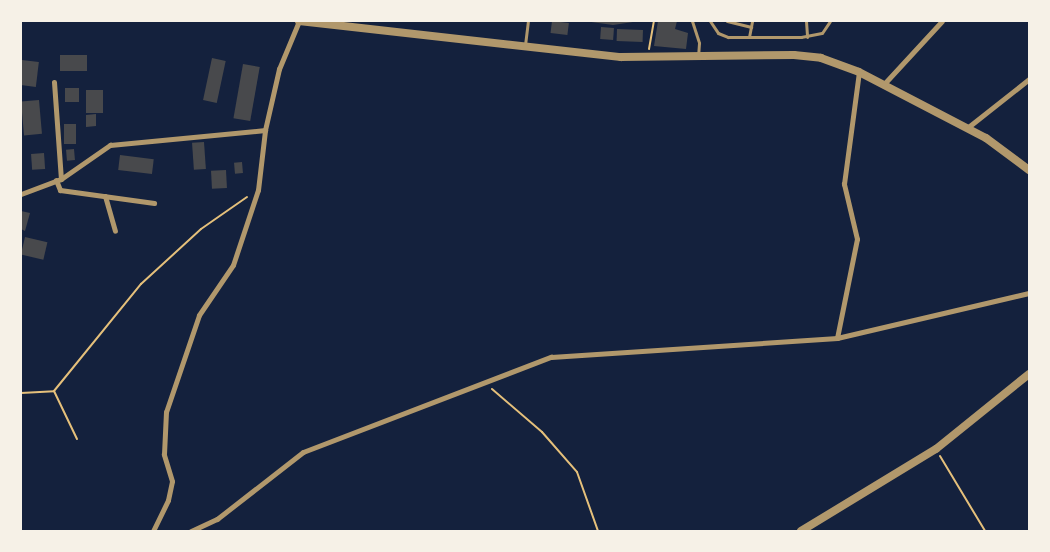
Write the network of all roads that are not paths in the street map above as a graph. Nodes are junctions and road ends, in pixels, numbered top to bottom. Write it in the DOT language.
graph roads {
  1 [pos="299,21"];
  2 [pos="528,21"];
  3 [pos="692,21"];
  4 [pos="710,21"];
  5 [pos="728,21"];
  6 [pos="752,21"];
  7 [pos="806,21"];
  8 [pos="830,21"];
  9 [pos="942,21"];
  10 [pos="733,22"];
  11 [pos="751,27"];
  12 [pos="749,37"];
  13 [pos="806,37"];
  14 [pos="524,47"];
  15 [pos="698,57"];
  16 [pos="859,72"];
  17 [pos="1029,79"];
  18 [pos="54,82"];
  19 [pos="883,85"];
  20 [pos="968,128"];
  21 [pos="265,130"];
  22 [pos="1029,170"];
  23 [pos="59,180"];
  24 [pos="21,194"];
  25 [pos="105,196"];
  26 [pos="154,203"];
  27 [pos="115,231"];
  28 [pos="1029,293"];
  29 [pos="837,338"];
  30 [pos="1029,374"];
  31 [pos="152,531"];
  32 [pos="192,531"];
  33 [pos="801,531"];
  1 -- 14 [label="street"];
  1 -- 21 [label="street"];
  2 -- 14 [label="lane"];
  3 -- 15 [label="lane"];
  4 -- 12 [label="lane"];
  5 -- 10 [label="lane"];
  6 -- 11 [label="lane"];
  7 -- 13 [label="lane"];
  8 -- 13 [label="lane"];
  9 -- 19 [label="street"];
  10 -- 11 [label="lane"];
  11 -- 12 [label="lane"];
  12 -- 13 [label="lane"];
  14 -- 15 [label="street"];
  15 -- 16 [label="street"];
  16 -- 19 [label="street"];
  16 -- 29 [label="street"];
  17 -- 20 [label="street"];
  18 -- 23 [label="street"];
  19 -- 20 [label="street"];
  20 -- 22 [label="street"];
  21 -- 23 [label="street"];
  21 -- 31 [label="street"];
  23 -- 24 [label="street"];
  23 -- 25 [label="street"];
  25 -- 26 [label="street"];
  25 -- 27 [label="street"];
  28 -- 29 [label="street"];
  29 -- 32 [label="street"];
  30 -- 33 [label="street"];
}
